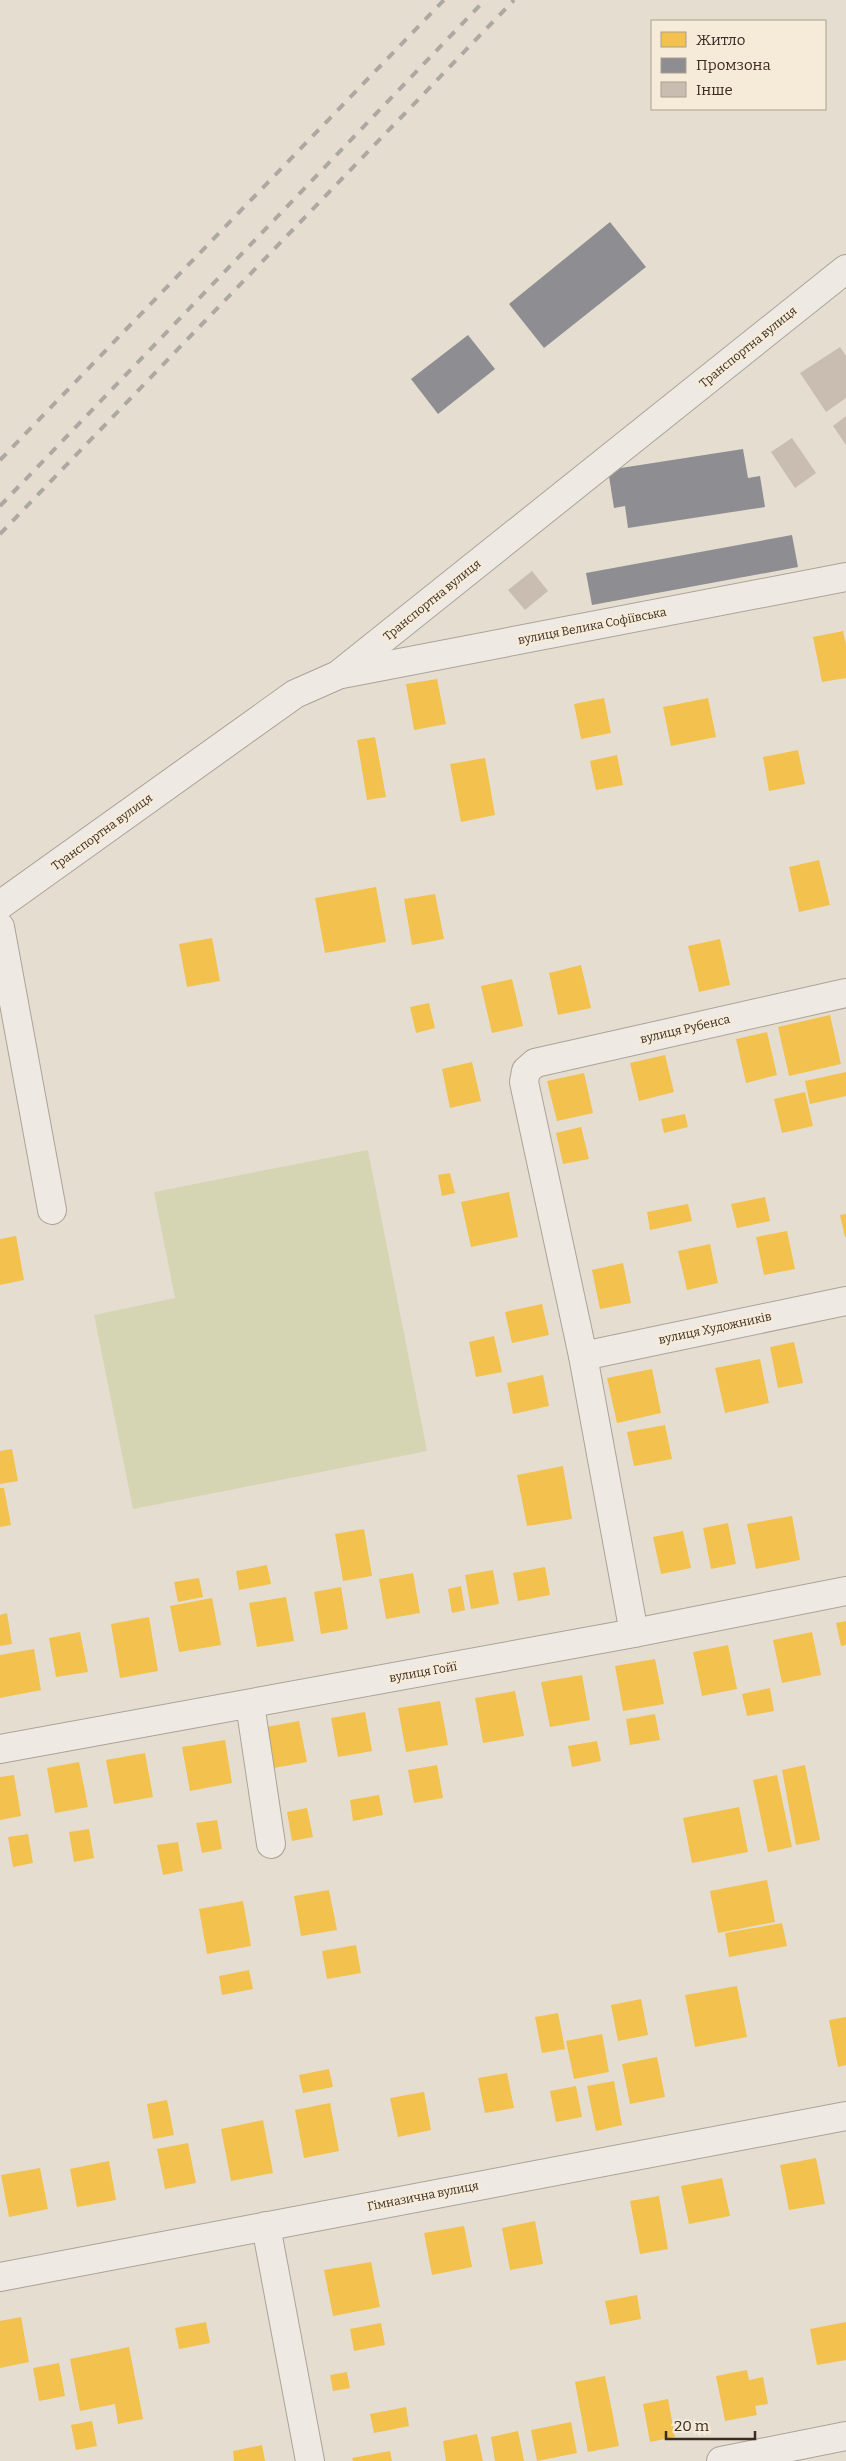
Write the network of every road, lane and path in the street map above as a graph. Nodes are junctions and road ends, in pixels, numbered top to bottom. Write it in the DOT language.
graph roads {
  1 [pos="846,269"];
  2 [pos="846,578"];
  3 [pos="338,675"];
  4 [pos="0,905"];
  5 [pos="0,927"];
  6 [pos="846,993"];
  7 [pos="52,1210"];
  8 [pos="846,1301"];
  9 [pos="583,1356"];
  10 [pos="846,1591"];
  11 [pos="634,1633"];
  12 [pos="250,1704"];
  13 [pos="0,1749"];
  14 [pos="270,1844"];
  15 [pos="846,2116"];
  16 [pos="266,2226"];
  17 [pos="0,2277"];
  18 [pos="846,2436"];
  19 [pos="310,2461"];
  20 [pos="721,2461"];
  1 -- 3 [label="street, Транспортна вулиця"];
  2 -- 3 [label="street, вулиця Велика Софіївська"];
  3 -- 4 [label="street, Транспортна вулиця"];
  5 -- 7 [label="street"];
  6 -- 9 [label="street, вулиця Рубенса"];
  8 -- 9 [label="street, вулиця Художників"];
  9 -- 11 [label="street"];
  10 -- 11 [label="street, вулиця Гойї"];
  11 -- 12 [label="street, вулиця Гойї"];
  12 -- 13 [label="street, вулиця Гойї"];
  12 -- 14 [label="street"];
  15 -- 16 [label="street, Гімназична вулиця"];
  16 -- 17 [label="street, Гімназична вулиця"];
  16 -- 19 [label="street"];
  18 -- 20 [label="street"];
}
